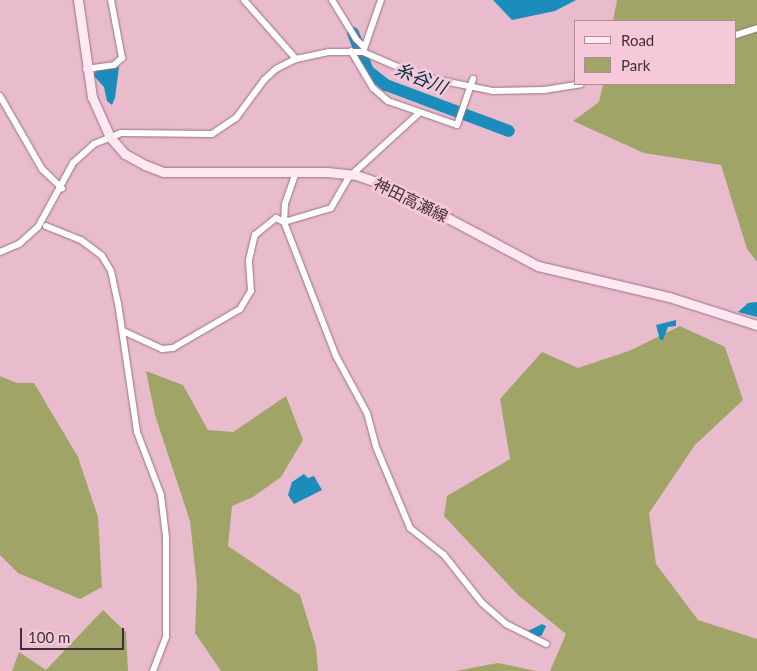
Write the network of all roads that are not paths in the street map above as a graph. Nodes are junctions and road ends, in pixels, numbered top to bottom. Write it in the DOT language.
graph roads {
  1 [pos="78,0"];
  2 [pos="111,0"];
  3 [pos="244,0"];
  4 [pos="332,0"];
  5 [pos="381,0"];
  6 [pos="757,28"];
  7 [pos="737,34"];
  8 [pos="363,50"];
  9 [pos="351,51"];
  10 [pos="296,59"];
  11 [pos="86,69"];
  12 [pos="473,79"];
  13 [pos="574,85"];
  14 [pos="470,87"];
  15 [pos="0,96"];
  16 [pos="419,113"];
  17 [pos="110,137"];
  18 [pos="296,172"];
  19 [pos="351,175"];
  20 [pos="62,188"];
  21 [pos="284,222"];
  22 [pos="46,226"];
  23 [pos="0,252"];
  24 [pos="757,325"];
  25 [pos="123,331"];
  26 [pos="546,644"];
  27 [pos="153,671"];
  1 -- 11 [label="main road, 神田高瀬線"];
  2 -- 11 [label="street"];
  3 -- 10 [label="street"];
  4 -- 8 [label="street"];
  5 -- 8 [label="street"];
  6 -- 7 [label="street"];
  8 -- 9 [label="street"];
  8 -- 14 [label="street"];
  9 -- 10 [label="street"];
  9 -- 16 [label="street"];
  10 -- 17 [label="street"];
  11 -- 17 [label="main road, 神田高瀬線"];
  12 -- 14 [label="street"];
  13 -- 14 [label="street"];
  14 -- 16 [label="street"];
  15 -- 20 [label="street"];
  16 -- 19 [label="street"];
  17 -- 18 [label="main road, 神田高瀬線"];
  17 -- 20 [label="street"];
  18 -- 19 [label="main road, 神田高瀬線"];
  18 -- 21 [label="street"];
  19 -- 21 [label="street"];
  19 -- 24 [label="main road, 神田高瀬線"];
  20 -- 23 [label="street"];
  21 -- 25 [label="street"];
  21 -- 26 [label="street"];
  22 -- 25 [label="street"];
  25 -- 27 [label="street"];
}
